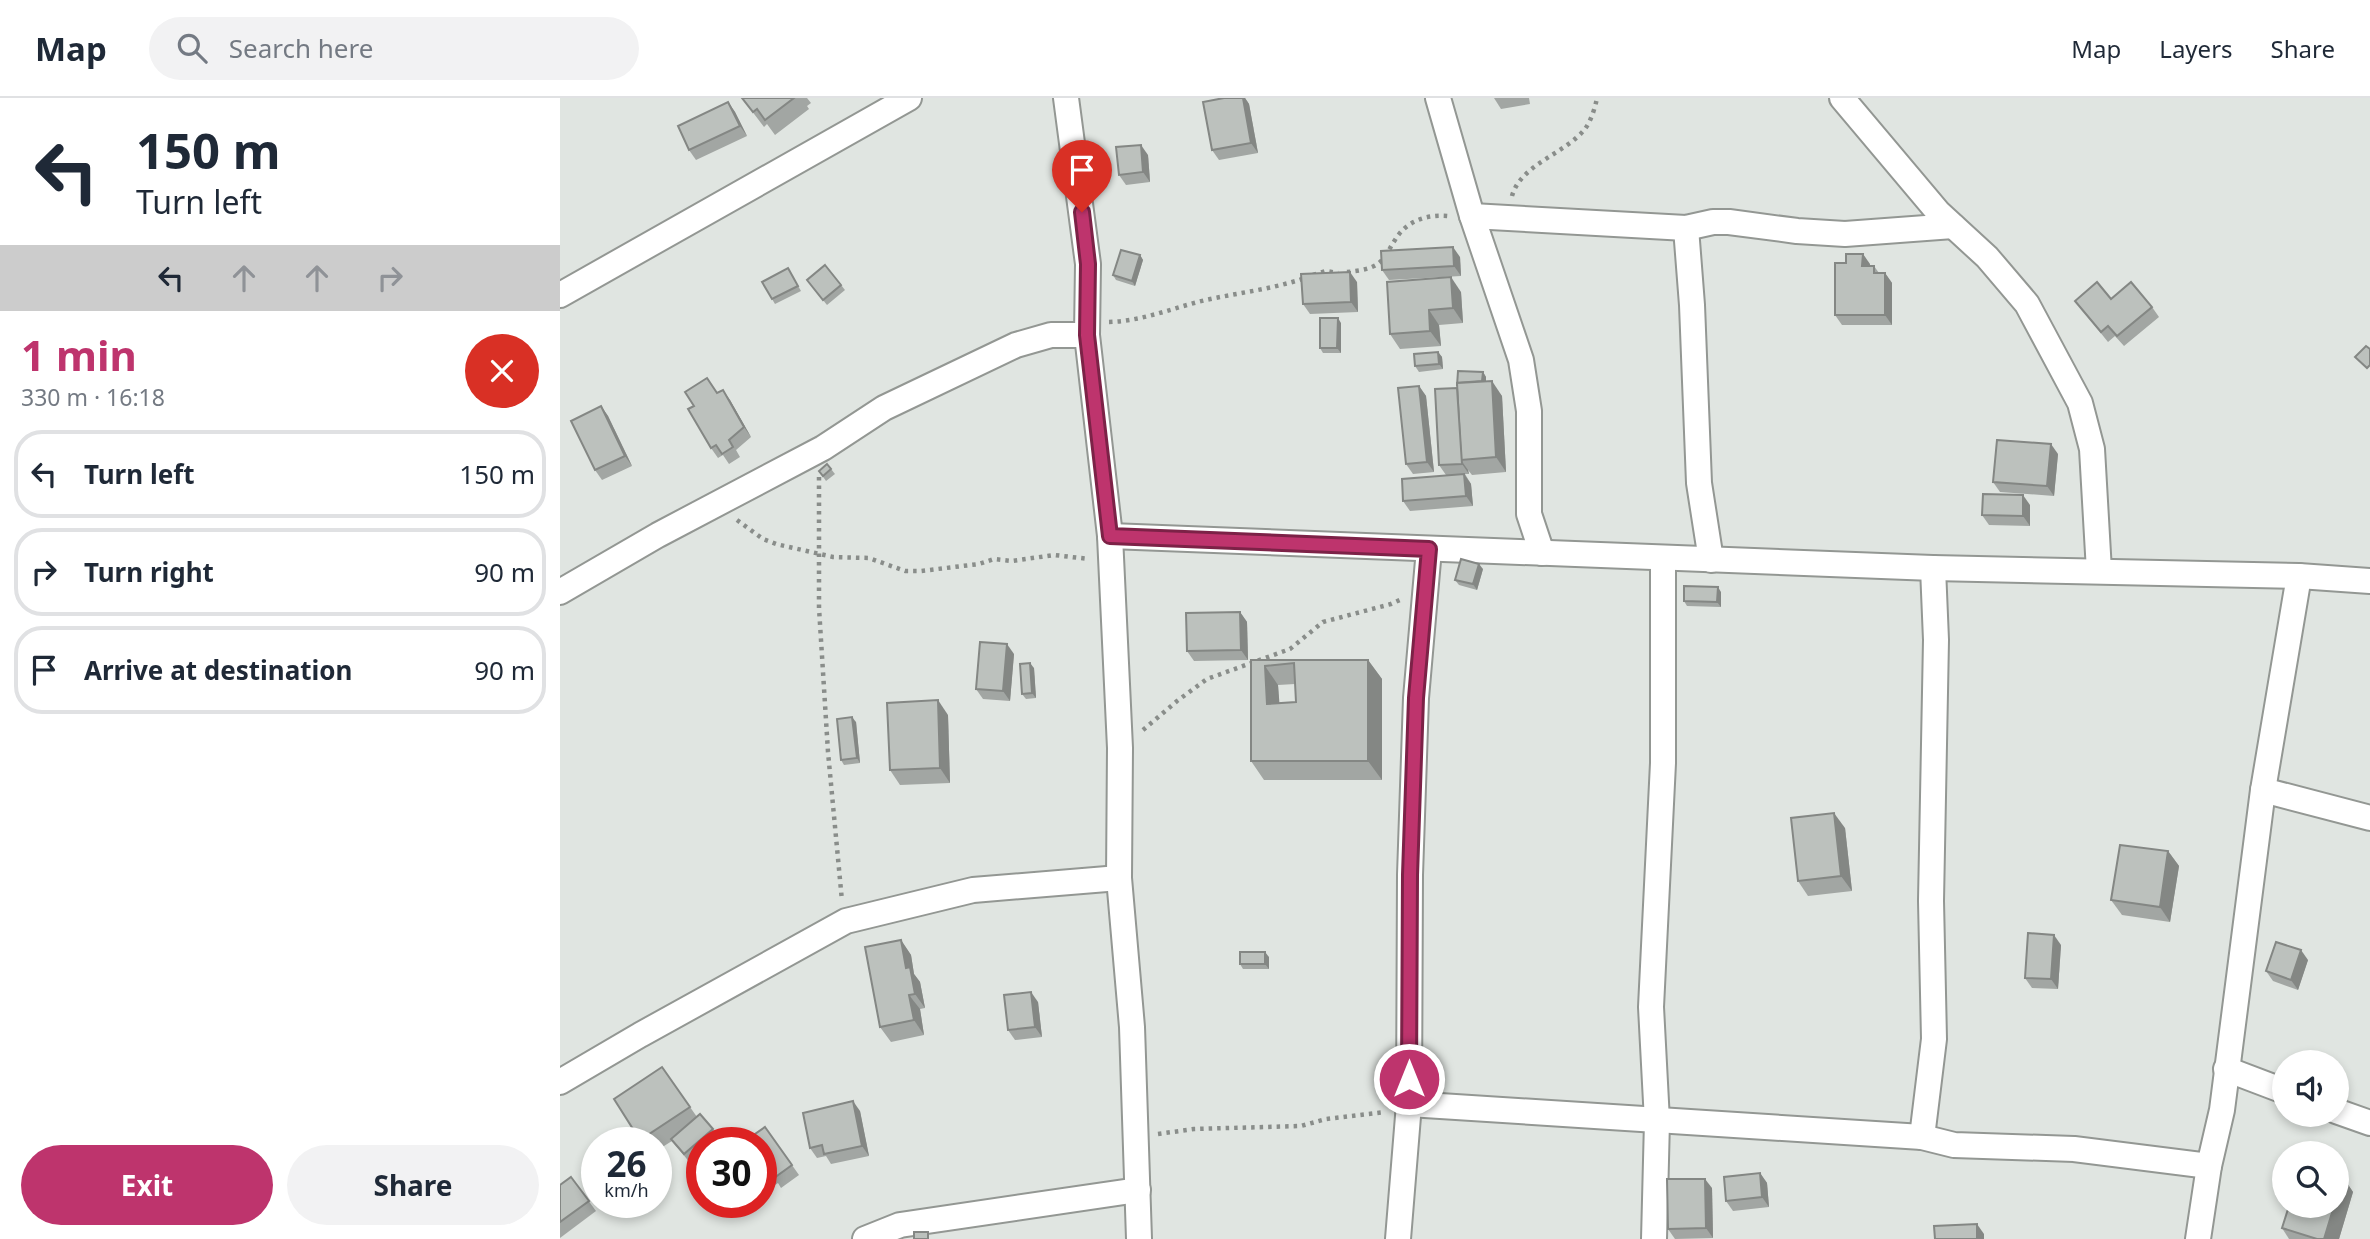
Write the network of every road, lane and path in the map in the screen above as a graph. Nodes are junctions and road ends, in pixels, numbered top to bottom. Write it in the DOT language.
graph roads {
  1 [pos="909,98"];
  2 [pos="1066,98"];
  3 [pos="1438,98"];
  4 [pos="1597,98"];
  5 [pos="1842,98"];
  6 [pos="1472,216"];
  7 [pos="1499,217"];
  8 [pos="1953,226"];
  9 [pos="1686,228"];
  10 [pos="560,295"];
  11 [pos="1087,321"];
  12 [pos="823,448"];
  13 [pos="719,502"];
  14 [pos="1110,547"];
  15 [pos="1429,549"];
  16 [pos="1542,553"];
  17 [pos="819,555"];
  18 [pos="1663,558"];
  19 [pos="1712,560"];
  20 [pos="1933,568"];
  21 [pos="2099,571"];
  22 [pos="2299,576"];
  23 [pos="1427,579"];
  24 [pos="2370,581"];
  25 [pos="560,592"];
  26 [pos="1120,748"];
  27 [pos="2263,790"];
  28 [pos="2370,818"];
  29 [pos="1119,878"];
  30 [pos="846,921"];
  31 [pos="2226,1069"];
  32 [pos="560,1082"];
  33 [pos="2272,1086"];
  34 [pos="1409,1104"];
  35 [pos="2349,1116"];
  36 [pos="1657,1121"];
  37 [pos="2370,1123"];
  38 [pos="1136,1137"];
  39 [pos="1922,1137"];
  40 [pos="2209,1166"];
  41 [pos="1138,1190"];
  42 [pos="865,1239"];
  43 [pos="1139,1239"];
  44 [pos="1398,1239"];
  45 [pos="1654,1239"];
  46 [pos="2198,1239"];
  1 -- 10 [label="street"];
  2 -- 11 [label="street"];
  3 -- 6 [label="street"];
  4 -- 7 [label="path"];
  5 -- 8 [label="street"];
  6 -- 7 [label="street"];
  6 -- 11 [label="path"];
  6 -- 16 [label="street"];
  7 -- 9 [label="street"];
  8 -- 9 [label="street"];
  8 -- 21 [label="street"];
  9 -- 19 [label="street"];
  11 -- 12 [label="street"];
  11 -- 14 [label="street"];
  12 -- 13 [label="street"];
  12 -- 17 [label="path"];
  13 -- 17 [label="path"];
  13 -- 25 [label="street"];
  14 -- 15 [label="street"];
  14 -- 17 [label="path"];
  14 -- 26 [label="street"];
  15 -- 16 [label="street"];
  15 -- 23 [label="street"];
  16 -- 18 [label="street"];
  17 -- 30 [label="path"];
  18 -- 19 [label="street"];
  18 -- 36 [label="street"];
  19 -- 20 [label="street"];
  20 -- 21 [label="street"];
  20 -- 39 [label="street"];
  21 -- 22 [label="street"];
  22 -- 24 [label="street"];
  22 -- 27 [label="street"];
  23 -- 26 [label="path"];
  23 -- 34 [label="street"];
  26 -- 29 [label="street"];
  27 -- 28 [label="street"];
  27 -- 31 [label="street"];
  29 -- 30 [label="street"];
  29 -- 38 [label="street"];
  30 -- 32 [label="street"];
  31 -- 33 [label="street"];
  31 -- 40 [label="street"];
  34 -- 36 [label="street"];
  34 -- 38 [label="path"];
  34 -- 44 [label="street"];
  35 -- 37 [label="street"];
  36 -- 39 [label="street"];
  36 -- 45 [label="street"];
  38 -- 41 [label="street"];
  39 -- 40 [label="street"];
  40 -- 46 [label="street"];
  41 -- 42 [label="street"];
  41 -- 43 [label="street"];
}
